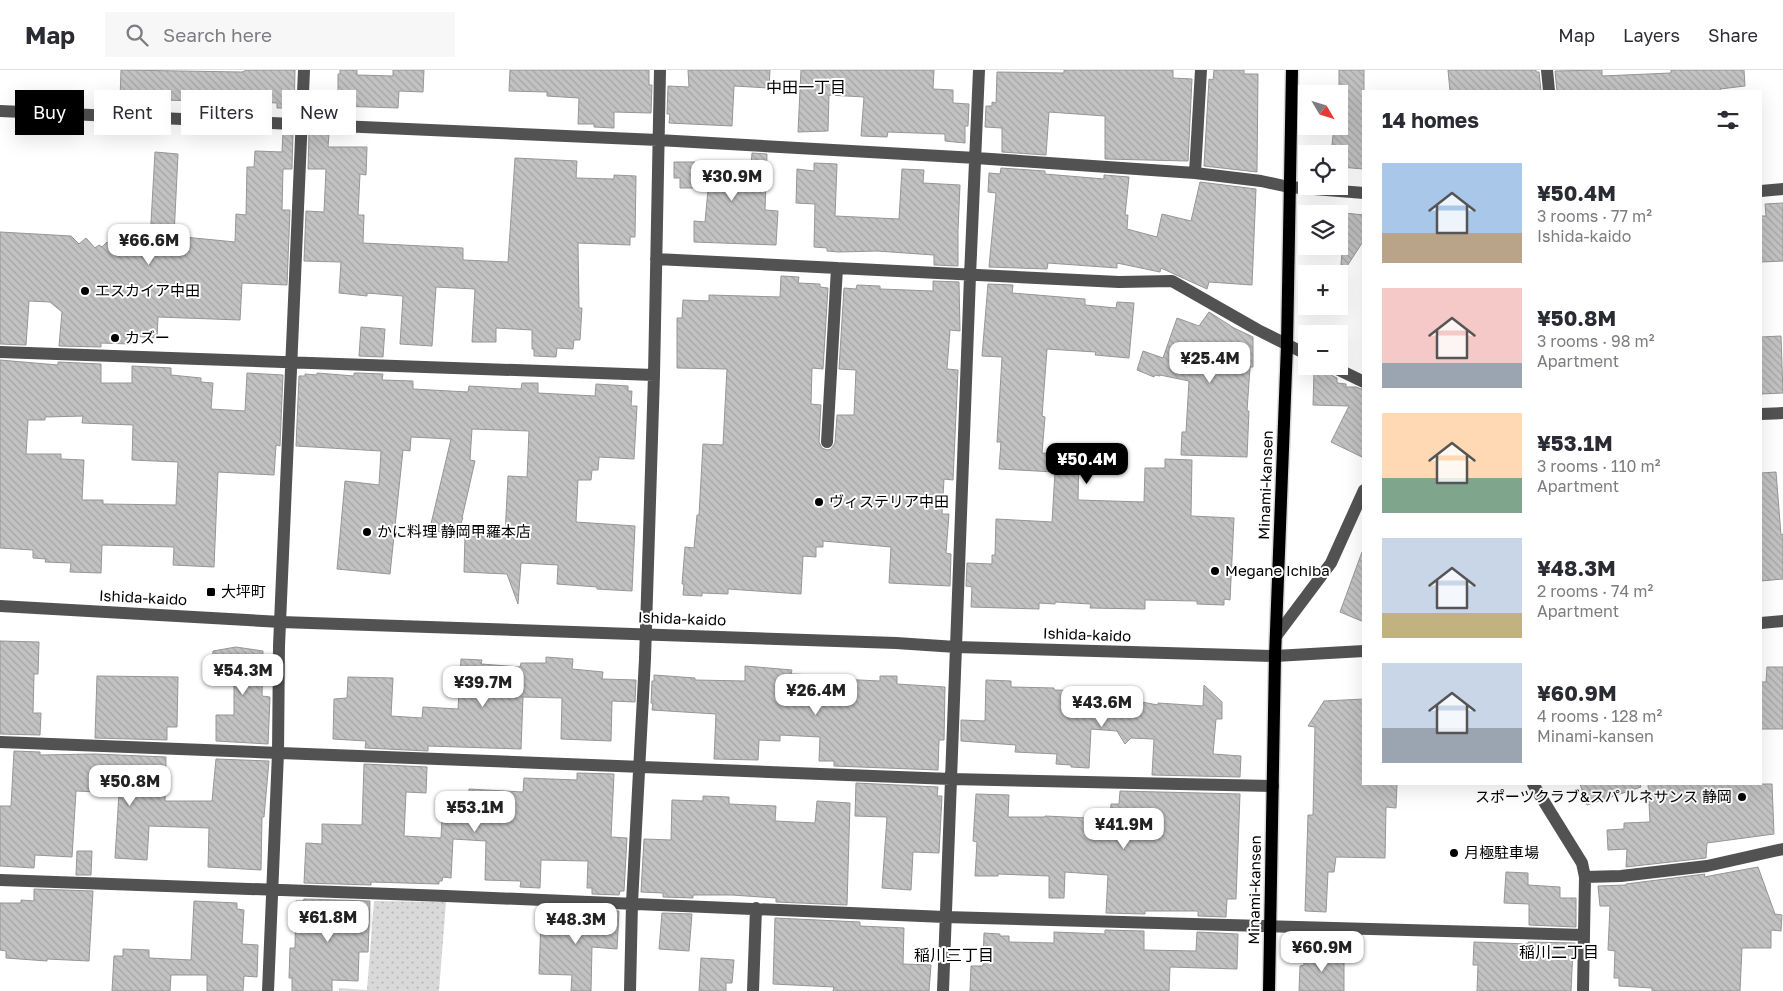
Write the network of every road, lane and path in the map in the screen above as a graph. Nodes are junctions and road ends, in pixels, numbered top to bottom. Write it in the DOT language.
graph roads {
  1 [pos="304,70"];
  2 [pos="660,70"];
  3 [pos="979,70"];
  4 [pos="1200,70"];
  5 [pos="1292,70"];
  6 [pos="1547,70"];
  7 [pos="303,90"];
  8 [pos="1549,90"];
  9 [pos="0,111"];
  10 [pos="282,122"];
  11 [pos="356,126"];
  12 [pos="301,135"];
  13 [pos="658,140"];
  14 [pos="976,158"];
  15 [pos="1195,173"];
  16 [pos="1289,187"];
  17 [pos="1783,189"];
  18 [pos="1762,191"];
  19 [pos="1362,193"];
  20 [pos="656,259"];
  21 [pos="836,268"];
  22 [pos="970,276"];
  23 [pos="1287,345"];
  24 [pos="1298,350"];
  25 [pos="0,352"];
  26 [pos="292,361"];
  27 [pos="654,374"];
  28 [pos="1348,374"];
  29 [pos="1362,381"];
  30 [pos="1783,412"];
  31 [pos="1762,414"];
  32 [pos="827,442"];
  33 [pos="1362,494"];
  34 [pos="0,606"];
  35 [pos="1783,621"];
  36 [pos="281,622"];
  37 [pos="1762,623"];
  38 [pos="646,634"];
  39 [pos="1277,635"];
  40 [pos="956,647"];
  41 [pos="1362,651"];
  42 [pos="1275,656"];
  43 [pos="0,742"];
  44 [pos="278,753"];
  45 [pos="638,766"];
  46 [pos="951,779"];
  47 [pos="1534,785"];
  48 [pos="1273,786"];
  49 [pos="1783,849"];
  50 [pos="1585,877"];
  51 [pos="0,880"];
  52 [pos="271,891"];
  53 [pos="632,903"];
  54 [pos="756,908"];
  55 [pos="946,917"];
  56 [pos="1270,926"];
  57 [pos="1584,935"];
  58 [pos="268,991"];
  59 [pos="630,991"];
  60 [pos="752,991"];
  61 [pos="943,991"];
  62 [pos="1269,991"];
  63 [pos="1583,991"];
  1 -- 7 [label="street"];
  2 -- 13 [label="street"];
  3 -- 14 [label="street"];
  4 -- 15 [label="street"];
  5 -- 16 [label="main road, Minami-kansen"];
  6 -- 8 [label="street"];
  9 -- 10 [label="street"];
  11 -- 13 [label="street"];
  12 -- 26 [label="street"];
  13 -- 14 [label="street"];
  13 -- 20 [label="street"];
  14 -- 15 [label="street"];
  14 -- 22 [label="street"];
  15 -- 16 [label="street"];
  16 -- 19 [label="street"];
  16 -- 23 [label="main road, Minami-kansen"];
  17 -- 18 [label="street"];
  20 -- 21 [label="street"];
  20 -- 27 [label="street"];
  21 -- 22 [label="street"];
  21 -- 32 [label="street"];
  22 -- 23 [label="street"];
  22 -- 40 [label="street"];
  23 -- 24 [label="street"];
  23 -- 39 [label="main road, Minami-kansen"];
  25 -- 26 [label="street"];
  26 -- 27 [label="street"];
  26 -- 36 [label="street"];
  27 -- 38 [label="street"];
  28 -- 29 [label="street"];
  30 -- 31 [label="street"];
  33 -- 39 [label="street"];
  34 -- 36 [label="street, Ishida-kaido"];
  35 -- 37 [label="street"];
  36 -- 38 [label="street, Ishida-kaido"];
  36 -- 44 [label="street"];
  38 -- 40 [label="street, Ishida-kaido"];
  38 -- 45 [label="street"];
  39 -- 42 [label="main road, Minami-kansen"];
  40 -- 42 [label="street, Ishida-kaido"];
  40 -- 46 [label="street"];
  41 -- 42 [label="street, Ishida-kaido"];
  42 -- 48 [label="main road, Minami-kansen"];
  43 -- 44 [label="street"];
  44 -- 45 [label="street"];
  44 -- 52 [label="street"];
  45 -- 46 [label="street"];
  45 -- 53 [label="street"];
  46 -- 48 [label="street"];
  46 -- 55 [label="street"];
  47 -- 50 [label="street"];
  48 -- 56 [label="main road, Minami-kansen"];
  49 -- 50 [label="street"];
  50 -- 57 [label="street"];
  51 -- 52 [label="street"];
  52 -- 53 [label="street"];
  52 -- 58 [label="street"];
  53 -- 54 [label="street"];
  53 -- 59 [label="street"];
  54 -- 55 [label="street"];
  54 -- 60 [label="street"];
  55 -- 56 [label="street"];
  55 -- 61 [label="street"];
  56 -- 57 [label="street"];
  56 -- 62 [label="main road, Minami-kansen"];
  57 -- 63 [label="street"];
}
